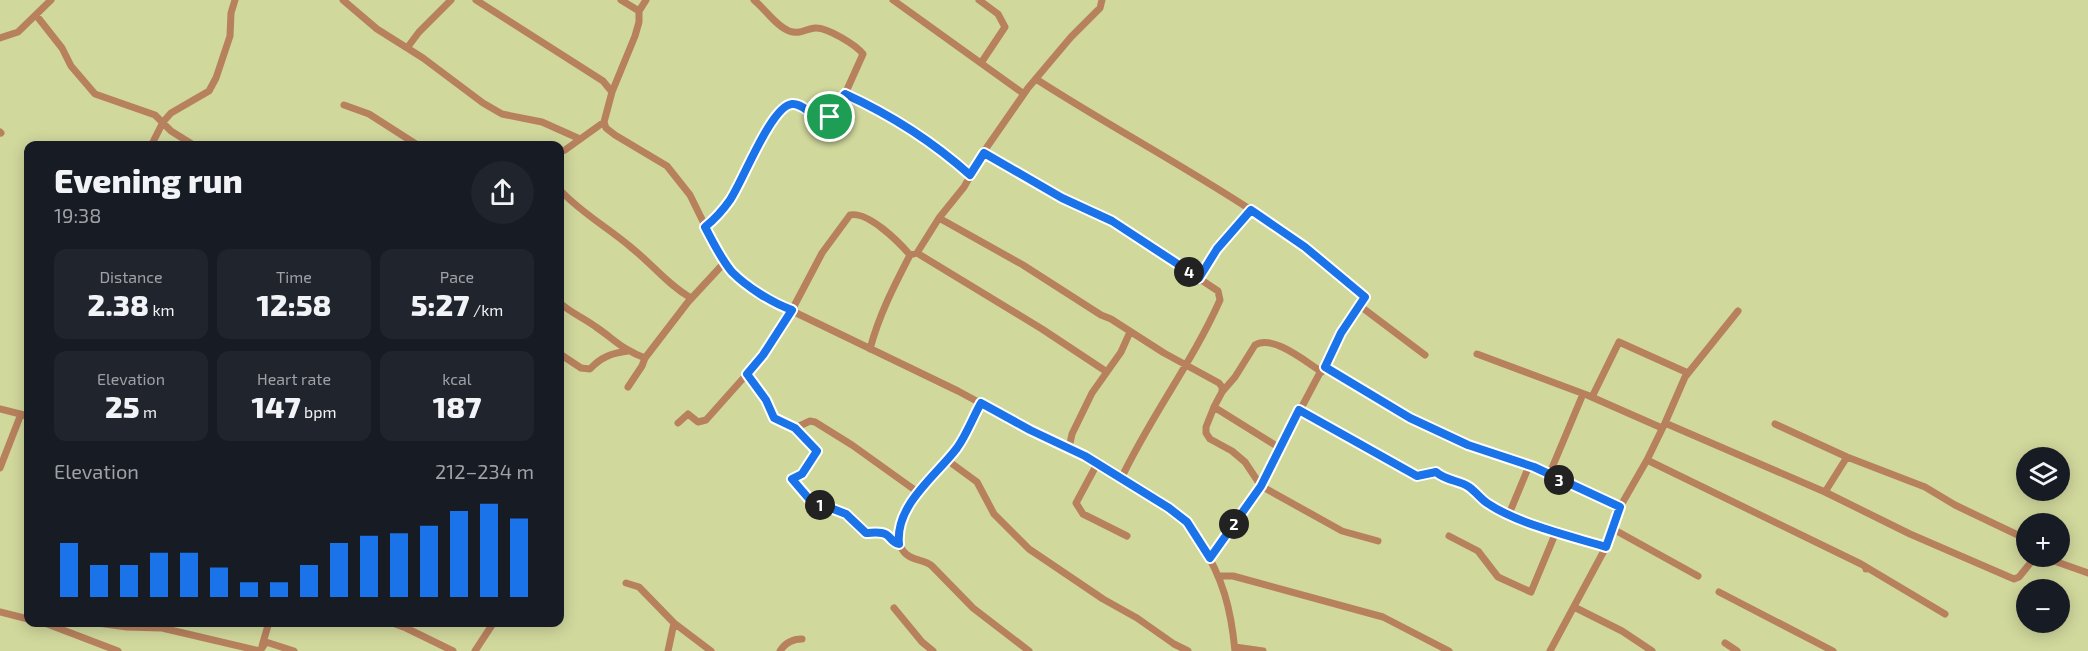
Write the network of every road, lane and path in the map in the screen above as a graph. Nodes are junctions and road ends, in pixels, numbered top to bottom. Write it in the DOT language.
graph roads {
  1 [pos="51,0"];
  2 [pos="235,0"];
  3 [pos="343,0"];
  4 [pos="451,0"];
  5 [pos="476,0"];
  6 [pos="621,0"];
  7 [pos="646,0"];
  8 [pos="754,0"];
  9 [pos="893,0"];
  10 [pos="979,0"];
  11 [pos="1102,0"];
  12 [pos="639,11"];
  13 [pos="36,15"];
  14 [pos="0,38"];
  15 [pos="407,48"];
  16 [pos="981,63"];
  17 [pos="1036,79"];
  18 [pos="612,92"];
  19 [pos="845,94"];
  20 [pos="1024,94"];
  21 [pos="344,105"];
  22 [pos="163,122"];
  23 [pos="604,122"];
  24 [pos="580,139"];
  25 [pos="154,141"];
  26 [pos="187,141"];
  27 [pos="411,141"];
  28 [pos="564,149"];
  29 [pos="984,153"];
  30 [pos="970,175"];
  31 [pos="564,194"];
  32 [pos="1251,210"];
  33 [pos="939,218"];
  34 [pos="705,227"];
  35 [pos="914,254"];
  36 [pos="725,262"];
  37 [pos="1199,278"];
  38 [pos="691,298"];
  39 [pos="564,306"];
  40 [pos="1360,306"];
  41 [pos="792,310"];
  42 [pos="1738,310"];
  43 [pos="1131,332"];
  44 [pos="870,349"];
  45 [pos="628,351"];
  46 [pos="1477,354"];
  47 [pos="1425,355"];
  48 [pos="564,357"];
  49 [pos="645,358"];
  50 [pos="1187,366"];
  51 [pos="1323,369"];
  52 [pos="1107,372"];
  53 [pos="1689,373"];
  54 [pos="747,374"];
  55 [pos="628,387"];
  56 [pos="1222,392"];
  57 [pos="1583,394"];
  58 [pos="1592,397"];
  59 [pos="981,403"];
  60 [pos="1214,407"];
  61 [pos="0,409"];
  62 [pos="1299,410"];
  63 [pos="24,415"];
  64 [pos="24,417"];
  65 [pos="678,423"];
  66 [pos="1775,423"];
  67 [pos="1663,425"];
  68 [pos="795,428"];
  69 [pos="1069,448"];
  70 [pos="1280,448"];
  71 [pos="1847,457"];
  72 [pos="947,460"];
  73 [pos="1647,460"];
  74 [pos="1097,464"];
  75 [pos="1529,466"];
  76 [pos="0,468"];
  77 [pos="1549,475"];
  78 [pos="1121,479"];
  79 [pos="1261,486"];
  80 [pos="1825,492"];
  81 [pos="919,493"];
  82 [pos="1620,507"];
  83 [pos="1509,514"];
  84 [pos="1613,529"];
  85 [pos="1556,532"];
  86 [pos="2016,534"];
  87 [pos="1127,536"];
  88 [pos="1449,536"];
  89 [pos="1378,541"];
  90 [pos="899,544"];
  91 [pos="1606,547"];
  92 [pos="1210,558"];
  93 [pos="2028,567"];
  94 [pos="2070,567"];
  95 [pos="2088,573"];
  96 [pos="1219,576"];
  97 [pos="1698,576"];
  98 [pos="626,583"];
  99 [pos="1719,592"];
  100 [pos="1574,607"];
  101 [pos="894,608"];
  102 [pos="0,612"];
  103 [pos="1945,614"];
  104 [pos="24,618"];
  105 [pos="674,623"];
  106 [pos="55,627"];
  107 [pos="127,627"];
  108 [pos="267,627"];
  109 [pos="408,627"];
  110 [pos="491,627"];
  111 [pos="802,639"];
  112 [pos="1725,643"];
  113 [pos="702,645"];
  114 [pos="1235,649"];
  115 [pos="117,651"];
  116 [pos="260,651"];
  117 [pos="294,651"];
  118 [pos="453,651"];
  119 [pos="475,651"];
  120 [pos="668,651"];
  121 [pos="695,651"];
  122 [pos="711,651"];
  123 [pos="780,651"];
  124 [pos="933,651"];
  125 [pos="1029,651"];
  126 [pos="1188,651"];
  127 [pos="1263,651"];
  128 [pos="1449,651"];
  129 [pos="1550,651"];
  130 [pos="1652,651"];
  131 [pos="1737,651"];
  132 [pos="1833,651"];
  1 -- 13 [label="street"];
  2 -- 22 [label="street"];
  3 -- 15 [label="street"];
  4 -- 15 [label="street"];
  5 -- 18 [label="street"];
  6 -- 12 [label="street"];
  7 -- 12 [label="street"];
  8 -- 19 [label="street"];
  9 -- 16 [label="street"];
  10 -- 16 [label="street"];
  11 -- 17 [label="street"];
  12 -- 18 [label="street"];
  13 -- 14 [label="street"];
  13 -- 22 [label="street"];
  15 -- 24 [label="street"];
  16 -- 20 [label="street"];
  17 -- 20 [label="street"];
  17 -- 32 [label="street"];
  18 -- 23 [label="street"];
  19 -- 30 [label="street"];
  19 -- 34 [label="street"];
  20 -- 29 [label="street"];
  21 -- 27 [label="street"];
  22 -- 25 [label="street"];
  22 -- 26 [label="street"];
  23 -- 24 [label="street"];
  23 -- 34 [label="street"];
  24 -- 28 [label="street"];
  29 -- 30 [label="street"];
  29 -- 37 [label="street"];
  30 -- 33 [label="street"];
  31 -- 38 [label="street"];
  32 -- 37 [label="street"];
  32 -- 40 [label="street"];
  33 -- 35 [label="street"];
  33 -- 43 [label="street"];
  34 -- 36 [label="street"];
  35 -- 41 [label="street"];
  35 -- 44 [label="street"];
  35 -- 52 [label="street"];
  36 -- 38 [label="street"];
  36 -- 41 [label="street"];
  37 -- 50 [label="street"];
  38 -- 49 [label="street"];
  39 -- 45 [label="street"];
  40 -- 47 [label="street"];
  40 -- 51 [label="street"];
  41 -- 44 [label="street"];
  41 -- 54 [label="street"];
  42 -- 53 [label="street"];
  43 -- 50 [label="street"];
  43 -- 52 [label="street"];
  44 -- 59 [label="street"];
  45 -- 48 [label="street"];
  45 -- 49 [label="street"];
  46 -- 57 [label="street"];
  49 -- 55 [label="street"];
  50 -- 56 [label="street"];
  50 -- 78 [label="street"];
  51 -- 56 [label="street"];
  51 -- 62 [label="street"];
  51 -- 75 [label="street"];
  52 -- 69 [label="street"];
  53 -- 58 [label="street"];
  53 -- 67 [label="street"];
  54 -- 65 [label="street"];
  54 -- 68 [label="street"];
  56 -- 60 [label="street"];
  57 -- 58 [label="street"];
  57 -- 77 [label="street"];
  58 -- 67 [label="street"];
  59 -- 69 [label="street"];
  59 -- 72 [label="street"];
  60 -- 70 [label="street"];
  60 -- 79 [label="street"];
  61 -- 63 [label="street"];
  62 -- 70 [label="street"];
  62 -- 83 [label="street"];
  64 -- 76 [label="street"];
  66 -- 71 [label="street"];
  67 -- 73 [label="street"];
  67 -- 80 [label="street"];
  68 -- 81 [label="street"];
  68 -- 90 [label="street"];
  69 -- 74 [label="street"];
  70 -- 79 [label="street"];
  71 -- 80 [label="street"];
  71 -- 86 [label="street"];
  72 -- 81 [label="street"];
  72 -- 126 [label="street"];
  73 -- 82 [label="street"];
  73 -- 103 [label="street"];
  74 -- 78 [label="street"];
  74 -- 87 [label="street"];
  75 -- 77 [label="street"];
  75 -- 83 [label="street"];
  77 -- 82 [label="street"];
  78 -- 92 [label="street"];
  79 -- 89 [label="street"];
  79 -- 92 [label="street"];
  80 -- 93 [label="street"];
  81 -- 90 [label="street"];
  82 -- 84 [label="street"];
  83 -- 85 [label="street"];
  84 -- 91 [label="street"];
  84 -- 97 [label="street"];
  85 -- 88 [label="street"];
  85 -- 91 [label="street"];
  90 -- 125 [label="street"];
  91 -- 100 [label="street"];
  92 -- 96 [label="street"];
  94 -- 95 [label="street"];
  96 -- 114 [label="street"];
  96 -- 128 [label="street"];
  98 -- 105 [label="street"];
  99 -- 132 [label="street"];
  100 -- 129 [label="street"];
  100 -- 130 [label="street"];
  101 -- 124 [label="street"];
  102 -- 104 [label="street"];
  105 -- 113 [label="street"];
  105 -- 120 [label="street"];
  106 -- 115 [label="street"];
  107 -- 116 [label="street"];
  108 -- 116 [label="street"];
  109 -- 118 [label="street"];
  110 -- 119 [label="street"];
  111 -- 123 [label="street"];
  112 -- 131 [label="street"];
  113 -- 121 [label="street"];
  113 -- 122 [label="street"];
  114 -- 127 [label="street"];
  116 -- 117 [label="street"];
}
